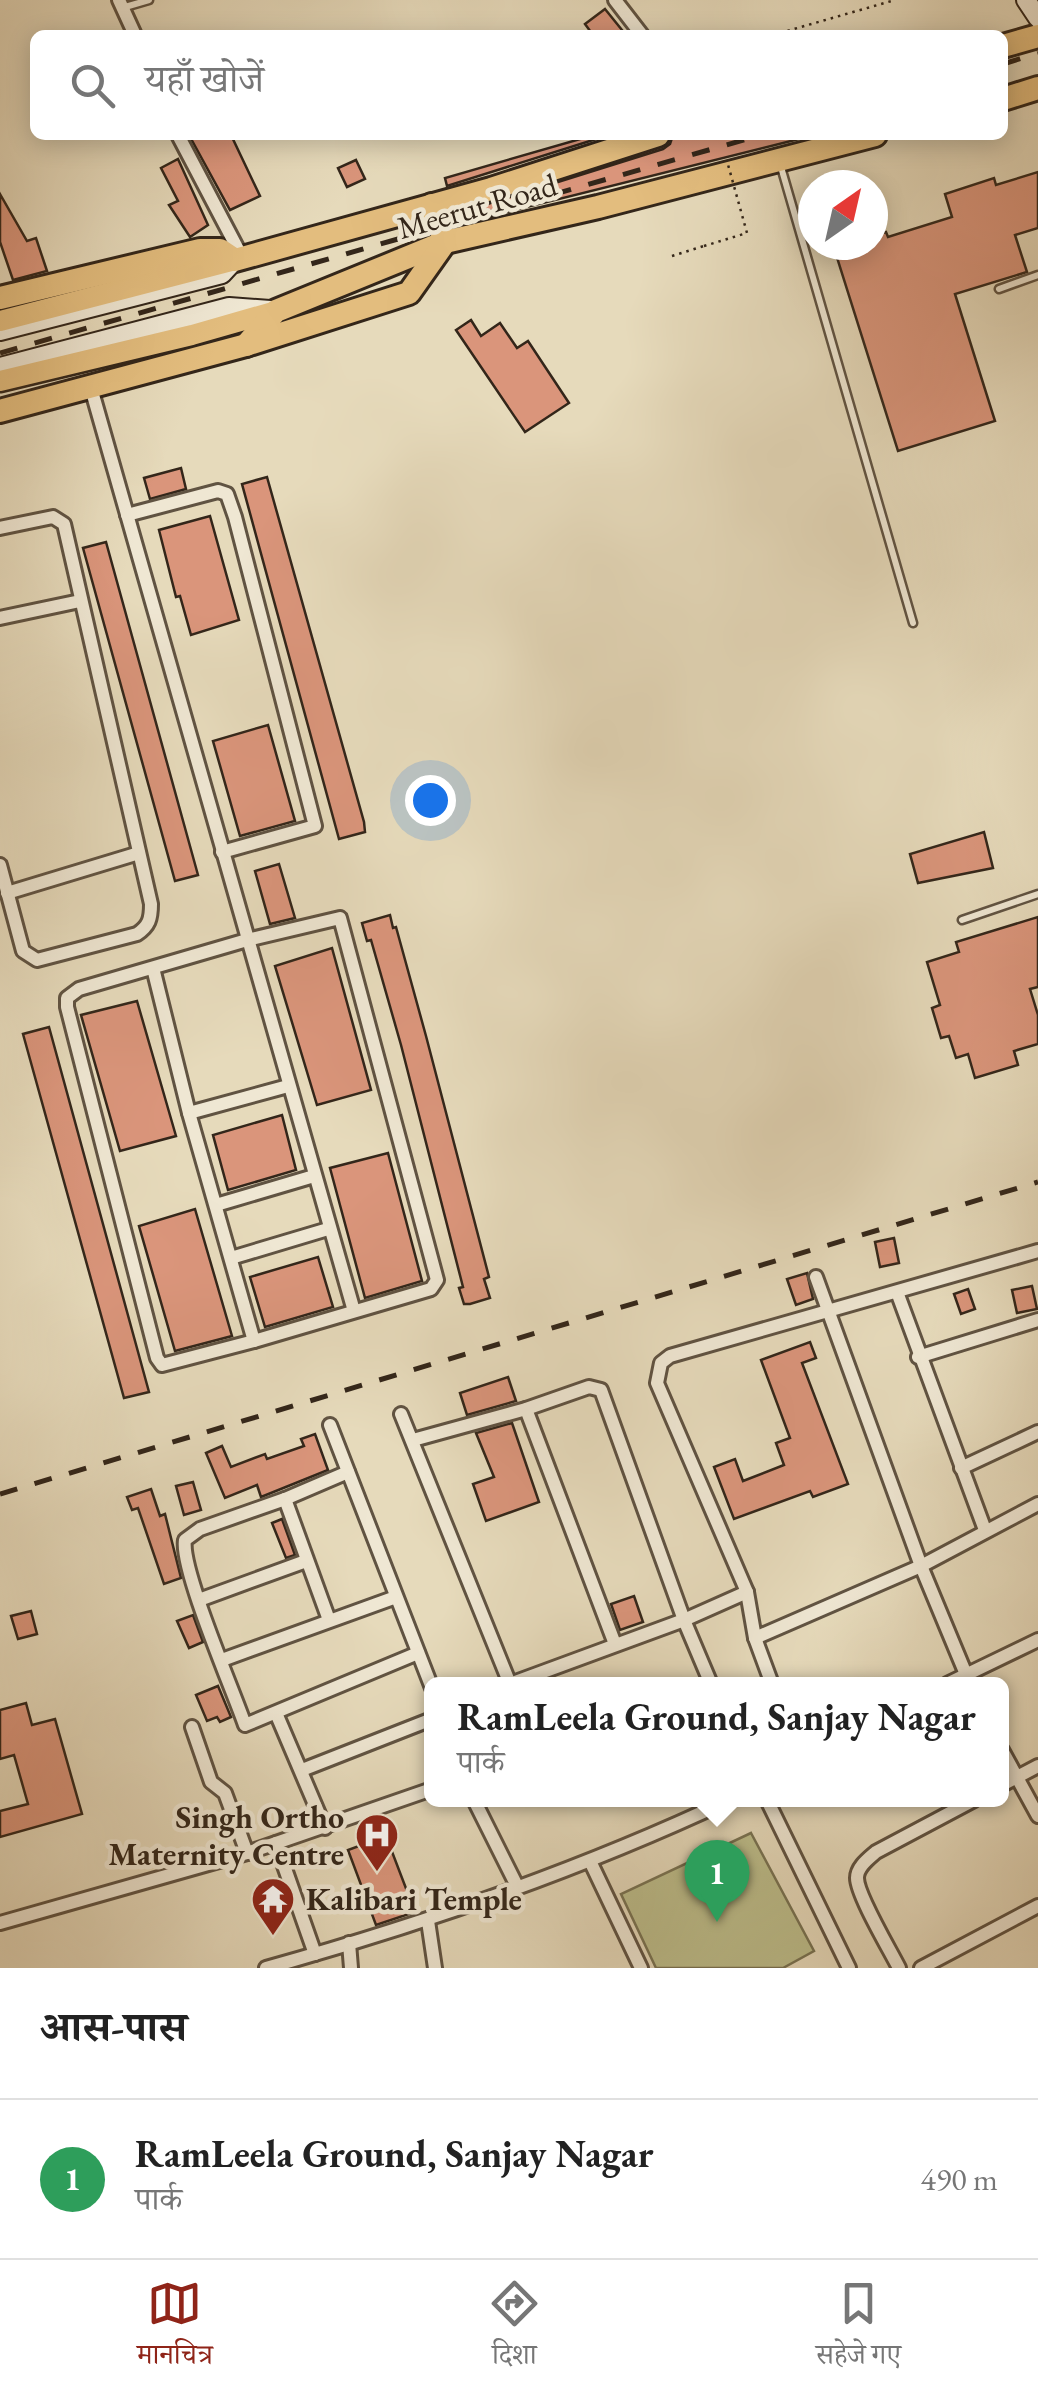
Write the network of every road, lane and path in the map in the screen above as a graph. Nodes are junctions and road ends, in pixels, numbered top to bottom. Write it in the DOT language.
graph roads {
  1 [pos="149,0"];
  2 [pos="616,0"];
  3 [pos="895,0"];
  4 [pos="1026,0"];
  5 [pos="121,4"];
  6 [pos="1038,18"];
  7 [pos="133,30"];
  8 [pos="638,30"];
  9 [pos="790,30"];
  10 [pos="1038,36"];
  11 [pos="1008,45"];
  12 [pos="1038,88"];
  13 [pos="1008,97"];
  14 [pos="180,140"];
  15 [pos="642,140"];
  16 [pos="856,140"];
  17 [pos="727,160"];
  18 [pos="779,160"];
  19 [pos="432,205"];
  20 [pos="446,242"];
  21 [pos="672,256"];
  22 [pos="238,258"];
  23 [pos="1038,276"];
  24 [pos="999,289"];
  25 [pos="0,298"];
  26 [pos="276,310"];
  27 [pos="0,321"];
  28 [pos="0,331"];
  29 [pos="246,345"];
  30 [pos="0,367"];
  31 [pos="0,382"];
  32 [pos="91,388"];
  33 [pos="0,411"];
  34 [pos="127,516"];
  35 [pos="0,528"];
  36 [pos="80,601"];
  37 [pos="0,618"];
  38 [pos="913,623"];
  39 [pos="222,852"];
  40 [pos="139,853"];
  41 [pos="0,865"];
  42 [pos="8,894"];
  43 [pos="1038,894"];
  44 [pos="962,920"];
  45 [pos="247,940"];
  46 [pos="153,968"];
  47 [pos="288,1086"];
  48 [pos="189,1113"];
  49 [pos="314,1176"];
  50 [pos="216,1205"];
  51 [pos="328,1229"];
  52 [pos="1038,1251"];
  53 [pos="231,1258"];
  54 [pos="816,1277"];
  55 [pos="896,1292"];
  56 [pos="354,1311"];
  57 [pos="829,1312"];
  58 [pos="1038,1320"];
  59 [pos="254,1342"];
  60 [pos="918,1356"];
  61 [pos="526,1409"];
  62 [pos="401,1414"];
  63 [pos="330,1425"];
  64 [pos="1038,1432"];
  65 [pos="414,1440"];
  66 [pos="960,1468"];
  67 [pos="348,1472"];
  68 [pos="285,1499"];
  69 [pos="1038,1504"];
  70 [pos="985,1530"];
  71 [pos="306,1560"];
  72 [pos="921,1566"];
  73 [pos="747,1592"];
  74 [pos="396,1597"];
  75 [pos="199,1600"];
  76 [pos="329,1620"];
  77 [pos="684,1620"];
  78 [pos="755,1638"];
  79 [pos="1038,1640"];
  80 [pos="615,1644"];
  81 [pos="418,1653"];
  82 [pos="222,1660"];
  83 [pos="428,1677"];
  84 [pos="507,1677"];
  85 [pos="528,1677"];
  86 [pos="705,1677"];
  87 [pos="769,1677"];
  88 [pos="966,1677"];
  89 [pos="972,1677"];
  90 [pos="276,1712"];
  91 [pos="424,1721"];
  92 [pos="192,1727"];
  93 [pos="1009,1764"];
  94 [pos="1038,1766"];
  95 [pos="302,1770"];
  96 [pos="1016,1778"];
  97 [pos="1009,1782"];
  98 [pos="424,1792"];
  99 [pos="478,1807"];
  100 [pos="713,1807"];
  101 [pos="770,1807"];
  102 [pos="961,1807"];
  103 [pos="1038,1816"];
  104 [pos="325,1828"];
  105 [pos="276,1843"];
  106 [pos="247,1854"];
  107 [pos="590,1861"];
  108 [pos="517,1886"];
  109 [pos="1038,1906"];
  110 [pos="428,1921"];
  111 [pos="0,1923"];
  112 [pos="349,1943"];
  113 [pos="315,1954"];
  114 [pos="266,1968"];
  115 [pos="351,1968"];
  116 [pos="434,1968"];
  117 [pos="641,1968"];
  118 [pos="849,1968"];
  119 [pos="899,1968"];
  120 [pos="922,1968"];
  1 -- 5 [label="lane"];
  2 -- 8 [label="street"];
  3 -- 9 [label="path"];
  4 -- 6 [label="street"];
  5 -- 7 [label="street"];
  10 -- 11 [label="highway"];
  12 -- 13 [label="highway"];
  14 -- 22 [label="street"];
  15 -- 19 [label="highway, Meerut Road"];
  16 -- 18 [label="highway, Meerut Road"];
  17 -- 21 [label="path, bridge"];
  18 -- 20 [label="highway, Meerut Road"];
  18 -- 38 [label="lane"];
  19 -- 20 [label="highway"];
  19 -- 22 [label="highway, Meerut Road"];
  20 -- 26 [label="highway, Meerut Road"];
  20 -- 29 [label="highway"];
  22 -- 25 [label="highway"];
  22 -- 27 [label="main road"];
  22 -- 28 [label="street"];
  23 -- 24 [label="lane"];
  26 -- 29 [label="highway"];
  26 -- 30 [label="street"];
  26 -- 31 [label="main road"];
  29 -- 32 [label="highway"];
  32 -- 33 [label="highway"];
  32 -- 34 [label="street"];
  34 -- 39 [label="street"];
  34 -- 39 [label="street"];
  35 -- 36 [label="street"];
  36 -- 37 [label="street"];
  36 -- 40 [label="street"];
  39 -- 45 [label="street"];
  40 -- 42 [label="street"];
  40 -- 42 [label="street"];
  41 -- 42 [label="street"];
  43 -- 44 [label="lane"];
  45 -- 46 [label="street"];
  45 -- 47 [label="street"];
  45 -- 56 [label="street"];
  46 -- 48 [label="street"];
  46 -- 59 [label="street"];
  47 -- 48 [label="street"];
  47 -- 49 [label="street"];
  48 -- 50 [label="street"];
  49 -- 50 [label="street"];
  49 -- 51 [label="street"];
  50 -- 53 [label="street"];
  51 -- 53 [label="street"];
  51 -- 56 [label="street"];
  52 -- 55 [label="street"];
  53 -- 59 [label="street"];
  54 -- 57 [label="street"];
  55 -- 57 [label="street"];
  55 -- 60 [label="street"];
  56 -- 59 [label="street"];
  57 -- 72 [label="street"];
  57 -- 73 [label="street"];
  58 -- 60 [label="street"];
  60 -- 66 [label="street"];
  61 -- 65 [label="street"];
  61 -- 77 [label="street"];
  61 -- 80 [label="street"];
  62 -- 65 [label="street"];
  63 -- 67 [label="street"];
  64 -- 66 [label="street"];
  65 -- 84 [label="street"];
  66 -- 70 [label="street"];
  67 -- 68 [label="street"];
  67 -- 74 [label="street"];
  68 -- 71 [label="street"];
  68 -- 75 [label="street"];
  69 -- 70 [label="street"];
  70 -- 72 [label="street"];
  71 -- 75 [label="street"];
  71 -- 76 [label="street"];
  72 -- 78 [label="street"];
  72 -- 88 [label="street"];
  73 -- 77 [label="street"];
  73 -- 78 [label="street"];
  74 -- 76 [label="street"];
  74 -- 81 [label="street"];
  75 -- 82 [label="street"];
  76 -- 82 [label="street"];
  77 -- 80 [label="street"];
  77 -- 86 [label="street"];
  78 -- 87 [label="street"];
  79 -- 89 [label="street"];
  80 -- 85 [label="street"];
  81 -- 83 [label="street"];
  81 -- 90 [label="street"];
  82 -- 90 [label="street"];
  90 -- 95 [label="street"];
  91 -- 95 [label="street"];
  92 -- 106 [label="street"];
  93 -- 96 [label="street"];
  94 -- 96 [label="street"];
  95 -- 104 [label="street"];
  96 -- 97 [label="street"];
  96 -- 103 [label="street"];
  98 -- 104 [label="street"];
  99 -- 108 [label="street"];
  100 -- 107 [label="street"];
  101 -- 118 [label="street"];
  102 -- 119 [label="street"];
  104 -- 105 [label="street"];
  105 -- 106 [label="street"];
  105 -- 113 [label="street"];
  106 -- 111 [label="street"];
  107 -- 108 [label="street"];
  107 -- 117 [label="street"];
  108 -- 110 [label="street"];
  109 -- 120 [label="street"];
  110 -- 112 [label="street"];
  110 -- 116 [label="street"];
  112 -- 113 [label="street"];
  112 -- 115 [label="street"];
  113 -- 114 [label="street"];
}
